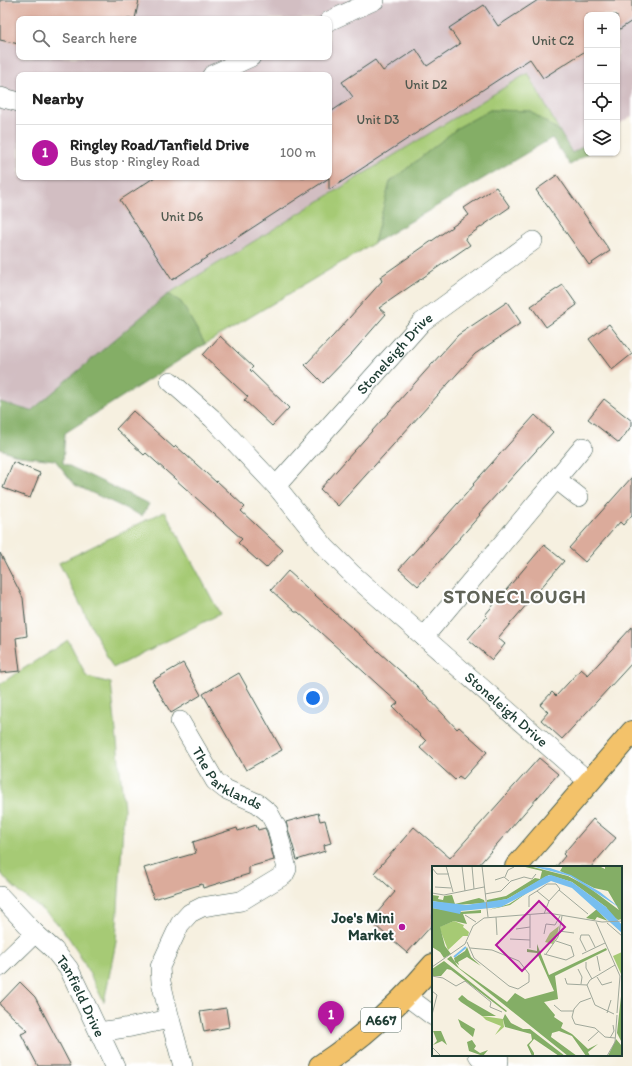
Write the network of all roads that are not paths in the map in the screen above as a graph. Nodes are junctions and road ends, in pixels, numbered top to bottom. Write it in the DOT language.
graph roads {
  1 [pos="375,0"];
  2 [pos="332,20"];
  3 [pos="244,60"];
  4 [pos="218,72"];
  5 [pos="0,97"];
  6 [pos="16,101"];
  7 [pos="534,242"];
  8 [pos="170,380"];
  9 [pos="583,447"];
  10 [pos="556,478"];
  11 [pos="276,486"];
  12 [pos="579,497"];
  13 [pos="424,637"];
  14 [pos="180,721"];
  15 [pos="632,732"];
  16 [pos="588,782"];
  17 [pos="517,866"];
  18 [pos="0,896"];
  19 [pos="35,933"];
  20 [pos="0,967"];
  21 [pos="430,976"];
  22 [pos="405,995"];
  23 [pos="432,1015"];
  24 [pos="170,1019"];
  25 [pos="99,1032"];
  26 [pos="479,1056"];
  27 [pos="498,1056"];
  28 [pos="115,1066"];
  29 [pos="183,1066"];
  30 [pos="320,1066"];
  31 [pos="487,1066"];
  32 [pos="498,1066"];
  1 -- 2 [label="street"];
  3 -- 4 [label="street"];
  5 -- 6 [label="street"];
  7 -- 11 [label="street, Stoneleigh Drive"];
  8 -- 11 [label="street, Stoneleigh Drive"];
  9 -- 10 [label="street"];
  10 -- 12 [label="street"];
  10 -- 13 [label="street"];
  11 -- 13 [label="street, Stoneleigh Drive"];
  13 -- 16 [label="street, Stoneleigh Drive"];
  14 -- 24 [label="street, The Parklands"];
  15 -- 16 [label="main road"];
  16 -- 17 [label="main road"];
  18 -- 19 [label="street, Tanfield Drive"];
  19 -- 20 [label="street"];
  19 -- 25 [label="street, Tanfield Drive"];
  21 -- 22 [label="main road, A667"];
  22 -- 23 [label="street"];
  22 -- 30 [label="main road, A667"];
  24 -- 25 [label="street"];
  24 -- 29 [label="street, The Parklands"];
  25 -- 28 [label="street, Tanfield Drive"];
  26 -- 31 [label="street"];
  27 -- 32 [label="street"];
}
